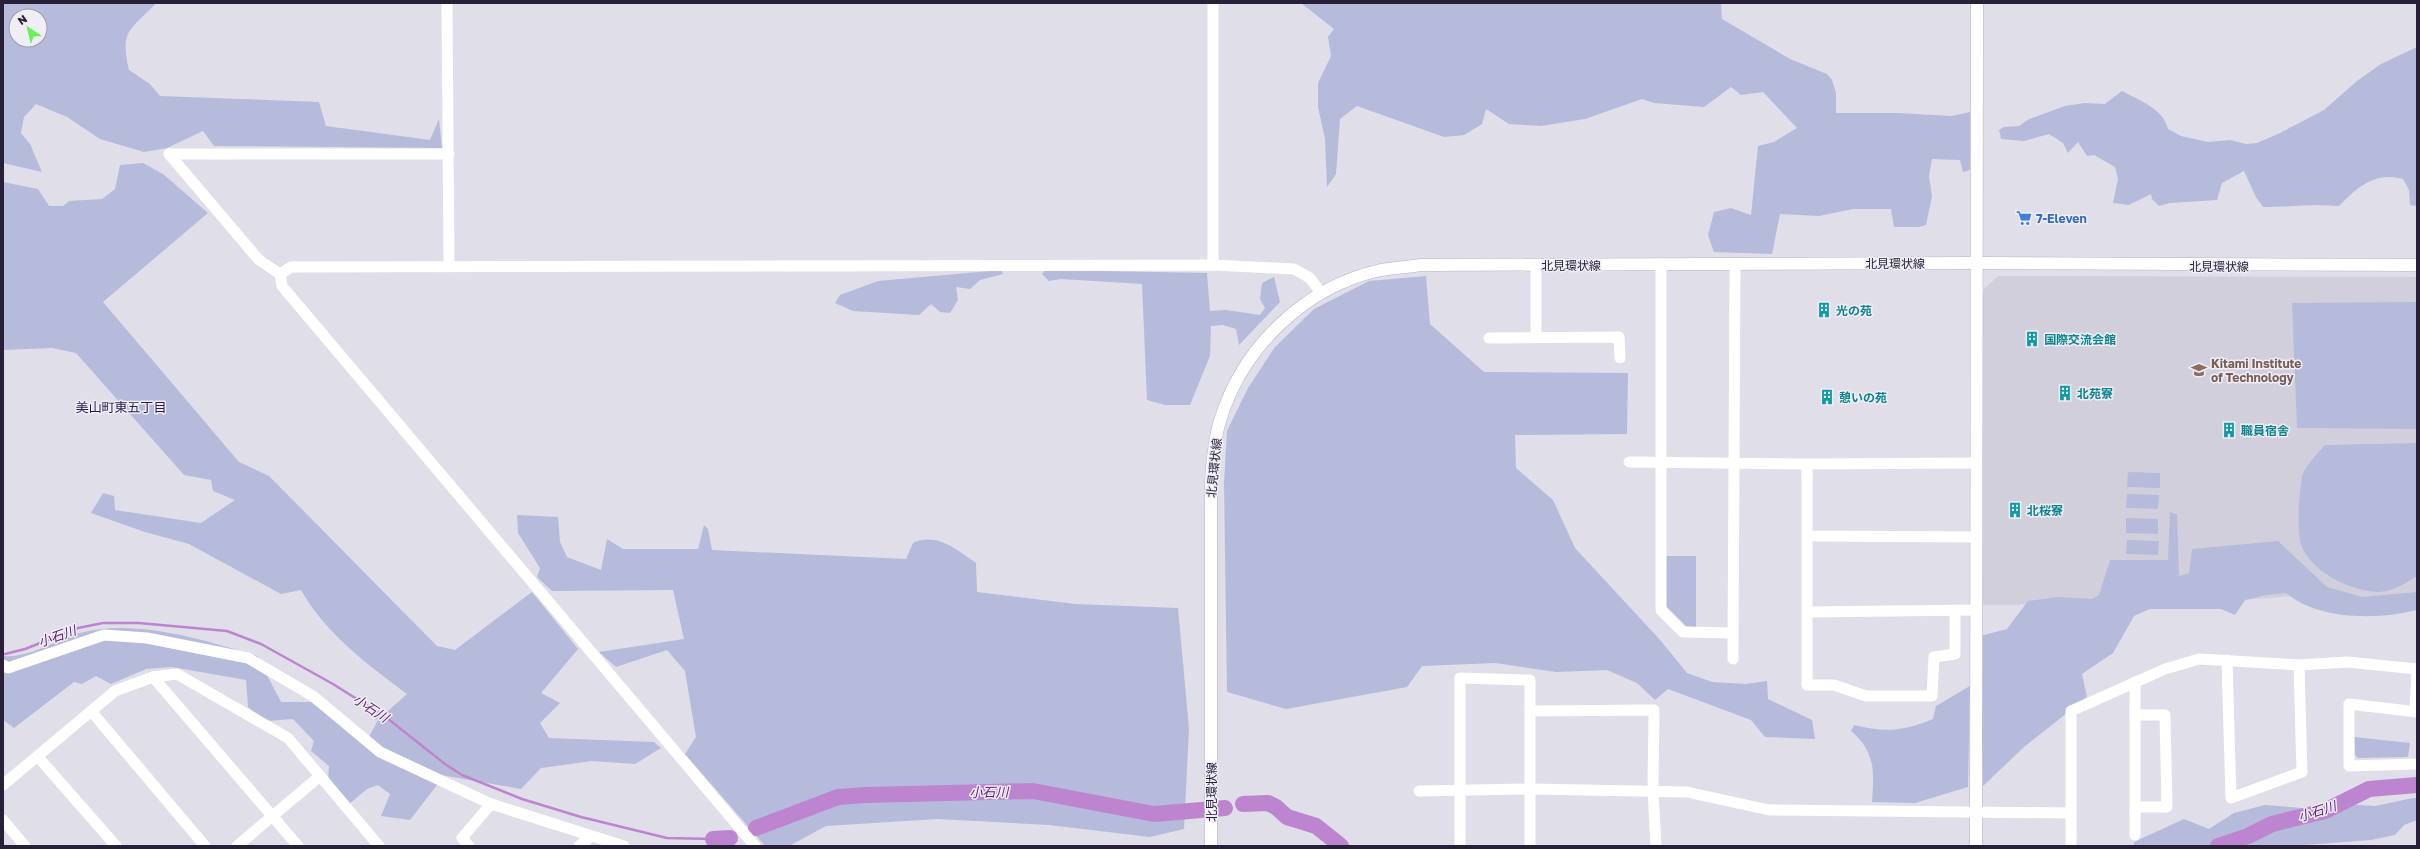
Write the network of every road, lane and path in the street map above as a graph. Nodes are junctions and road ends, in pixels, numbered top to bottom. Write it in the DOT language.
graph roads {
  1 [pos="447,3"];
  2 [pos="1213,3"];
  3 [pos="1977,3"];
  4 [pos="449,154"];
  5 [pos="1977,263"];
  6 [pos="1661,264"];
  7 [pos="1735,264"];
  8 [pos="449,265"];
  9 [pos="1213,265"];
  10 [pos="1536,265"];
  11 [pos="2417,266"];
  12 [pos="280,274"];
  13 [pos="1321,294"];
  14 [pos="1536,337"];
  15 [pos="1489,338"];
  16 [pos="1620,358"];
  17 [pos="1629,462"];
  18 [pos="1660,463"];
  19 [pos="1976,463"];
  20 [pos="1735,464"];
  21 [pos="1806,464"];
  22 [pos="1807,536"];
  23 [pos="1976,537"];
  24 [pos="1976,610"];
  25 [pos="1807,612"];
  26 [pos="1955,612"];
  27 [pos="1733,633"];
  28 [pos="1734,659"];
  29 [pos="2227,660"];
  30 [pos="3,665"];
  31 [pos="2299,665"];
  32 [pos="2416,674"];
  33 [pos="153,677"];
  34 [pos="2135,682"];
  35 [pos="91,711"];
  36 [pos="1530,711"];
  37 [pos="2416,712"];
  38 [pos="2135,715"];
  39 [pos="38,757"];
  40 [pos="2417,764"];
  41 [pos="320,776"];
  42 [pos="3,786"];
  43 [pos="1531,789"];
  44 [pos="1419,791"];
  45 [pos="1460,791"];
  46 [pos="1653,791"];
  47 [pos="491,804"];
  48 [pos="2135,807"];
  49 [pos="1976,813"];
  50 [pos="2070,813"];
  51 [pos="273,816"];
  52 [pos="3,820"];
  53 [pos="2135,835"];
  54 [pos="590,837"];
  55 [pos="25,846"];
  56 [pos="116,846"];
  57 [pos="205,846"];
  58 [pos="237,846"];
  59 [pos="298,846"];
  60 [pos="379,846"];
  61 [pos="469,846"];
  62 [pos="579,846"];
  63 [pos="624,846"];
  64 [pos="755,846"];
  65 [pos="1211,846"];
  66 [pos="1460,846"];
  67 [pos="1530,846"];
  68 [pos="1656,846"];
  69 [pos="1976,846"];
  70 [pos="2070,846"];
  1 -- 4 [label="street"];
  2 -- 9 [label="street"];
  3 -- 5 [label="main road"];
  4 -- 8 [label="street"];
  4 -- 12 [label="street"];
  5 -- 7 [label="main road, 北見環状線"];
  5 -- 11 [label="main road, 北見環状線"];
  5 -- 19 [label="main road"];
  6 -- 7 [label="main road, 北見環状線"];
  6 -- 10 [label="main road, 北見環状線"];
  6 -- 18 [label="street"];
  7 -- 20 [label="street"];
  8 -- 9 [label="street"];
  8 -- 12 [label="street"];
  9 -- 13 [label="street"];
  10 -- 13 [label="main road, 北見環状線"];
  10 -- 14 [label="street"];
  12 -- 64 [label="street"];
  13 -- 65 [label="main road, 北見環状線"];
  14 -- 15 [label="street"];
  14 -- 16 [label="street"];
  17 -- 18 [label="street"];
  18 -- 20 [label="street"];
  18 -- 27 [label="street"];
  19 -- 21 [label="street"];
  19 -- 23 [label="main road"];
  20 -- 21 [label="street"];
  20 -- 27 [label="street"];
  21 -- 22 [label="street"];
  22 -- 23 [label="street"];
  22 -- 25 [label="street"];
  23 -- 24 [label="main road"];
  24 -- 26 [label="street"];
  24 -- 49 [label="main road"];
  25 -- 26 [label="street"];
  25 -- 26 [label="street"];
  27 -- 28 [label="street"];
  29 -- 31 [label="street"];
  29 -- 31 [label="street"];
  29 -- 34 [label="street"];
  30 -- 47 [label="street"];
  31 -- 32 [label="street"];
  32 -- 37 [label="street"];
  33 -- 35 [label="street"];
  33 -- 41 [label="street"];
  33 -- 51 [label="street"];
  34 -- 38 [label="street"];
  34 -- 50 [label="street"];
  35 -- 39 [label="street"];
  35 -- 57 [label="street"];
  36 -- 43 [label="street"];
  36 -- 45 [label="street"];
  36 -- 46 [label="street"];
  37 -- 40 [label="street"];
  38 -- 48 [label="street"];
  38 -- 48 [label="street"];
  39 -- 42 [label="street"];
  39 -- 56 [label="street"];
  41 -- 51 [label="street"];
  41 -- 60 [label="street"];
  43 -- 45 [label="street"];
  43 -- 46 [label="street"];
  43 -- 67 [label="street"];
  44 -- 45 [label="street"];
  45 -- 66 [label="street"];
  46 -- 49 [label="street"];
  46 -- 68 [label="street"];
  47 -- 54 [label="street"];
  47 -- 61 [label="street"];
  48 -- 53 [label="street"];
  49 -- 50 [label="street"];
  49 -- 69 [label="main road"];
  50 -- 70 [label="street"];
  51 -- 58 [label="street"];
  51 -- 59 [label="street"];
  52 -- 55 [label="street"];
  54 -- 62 [label="street"];
  54 -- 63 [label="street"];
}
